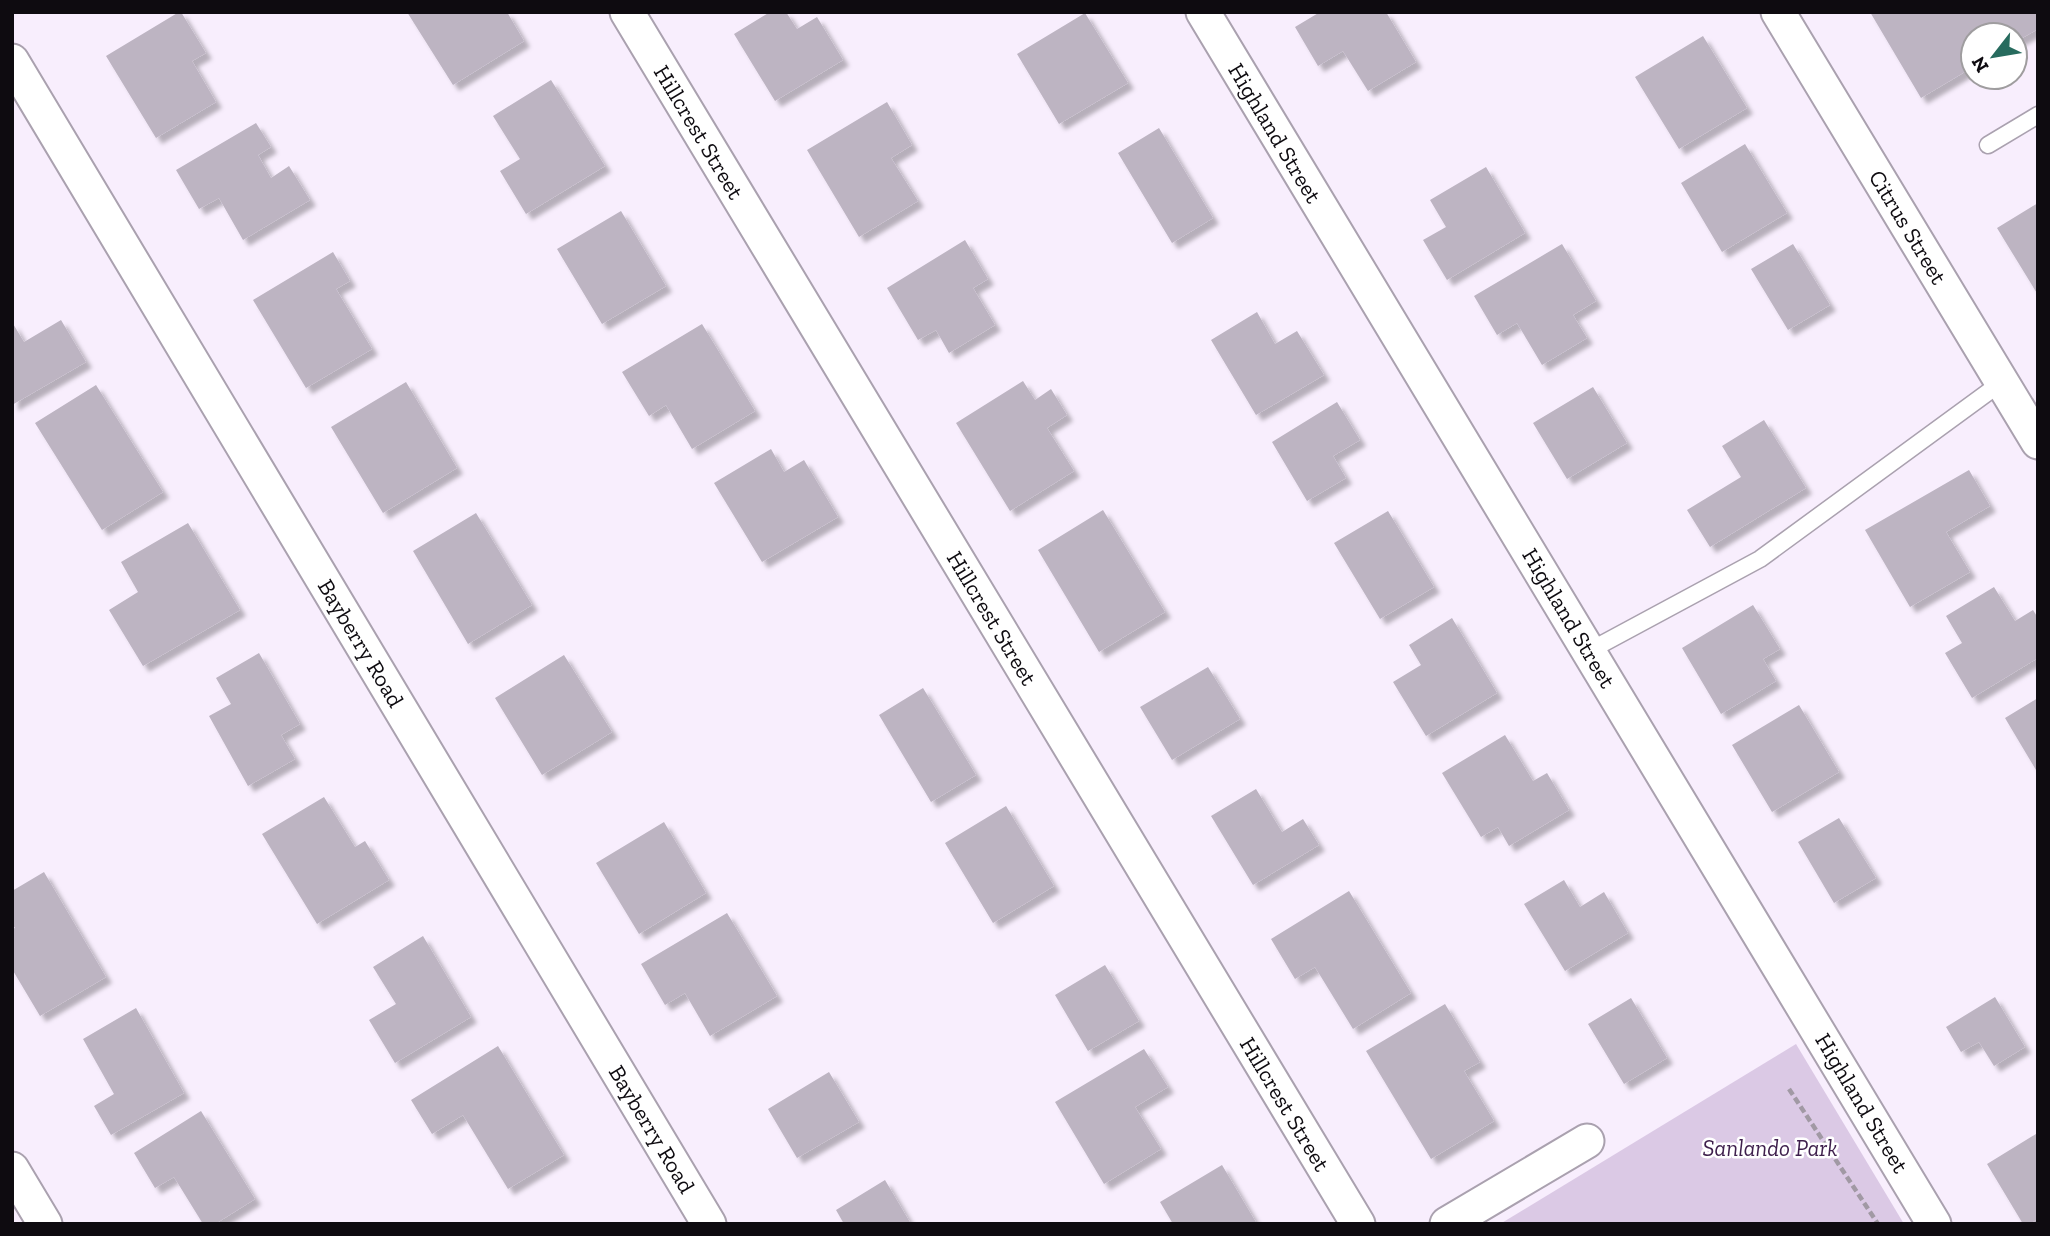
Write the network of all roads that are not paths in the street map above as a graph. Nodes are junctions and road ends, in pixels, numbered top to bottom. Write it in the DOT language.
graph roads {
  1 [pos="627,12"];
  2 [pos="1203,12"];
  3 [pos="1778,12"];
  4 [pos="12,61"];
  5 [pos="2038,115"];
  6 [pos="1989,145"];
  7 [pos="2001,382"];
  8 [pos="2038,442"];
  9 [pos="1589,651"];
  10 [pos="1587,1141"];
  11 [pos="12,1169"];
  12 [pos="45,1224"];
  13 [pos="709,1224"];
  14 [pos="1358,1224"];
  15 [pos="1447,1224"];
  16 [pos="1934,1224"];
  1 -- 14 [label="street, Hillcrest Street"];
  2 -- 9 [label="street, Highland Street"];
  3 -- 7 [label="street, Citrus Street"];
  4 -- 13 [label="street, Bayberry Road"];
  5 -- 6 [label="lane"];
  7 -- 8 [label="street, Citrus Street"];
  7 -- 9 [label="lane"];
  9 -- 16 [label="street, Highland Street"];
  10 -- 15 [label="street"];
  11 -- 12 [label="street"];
}
